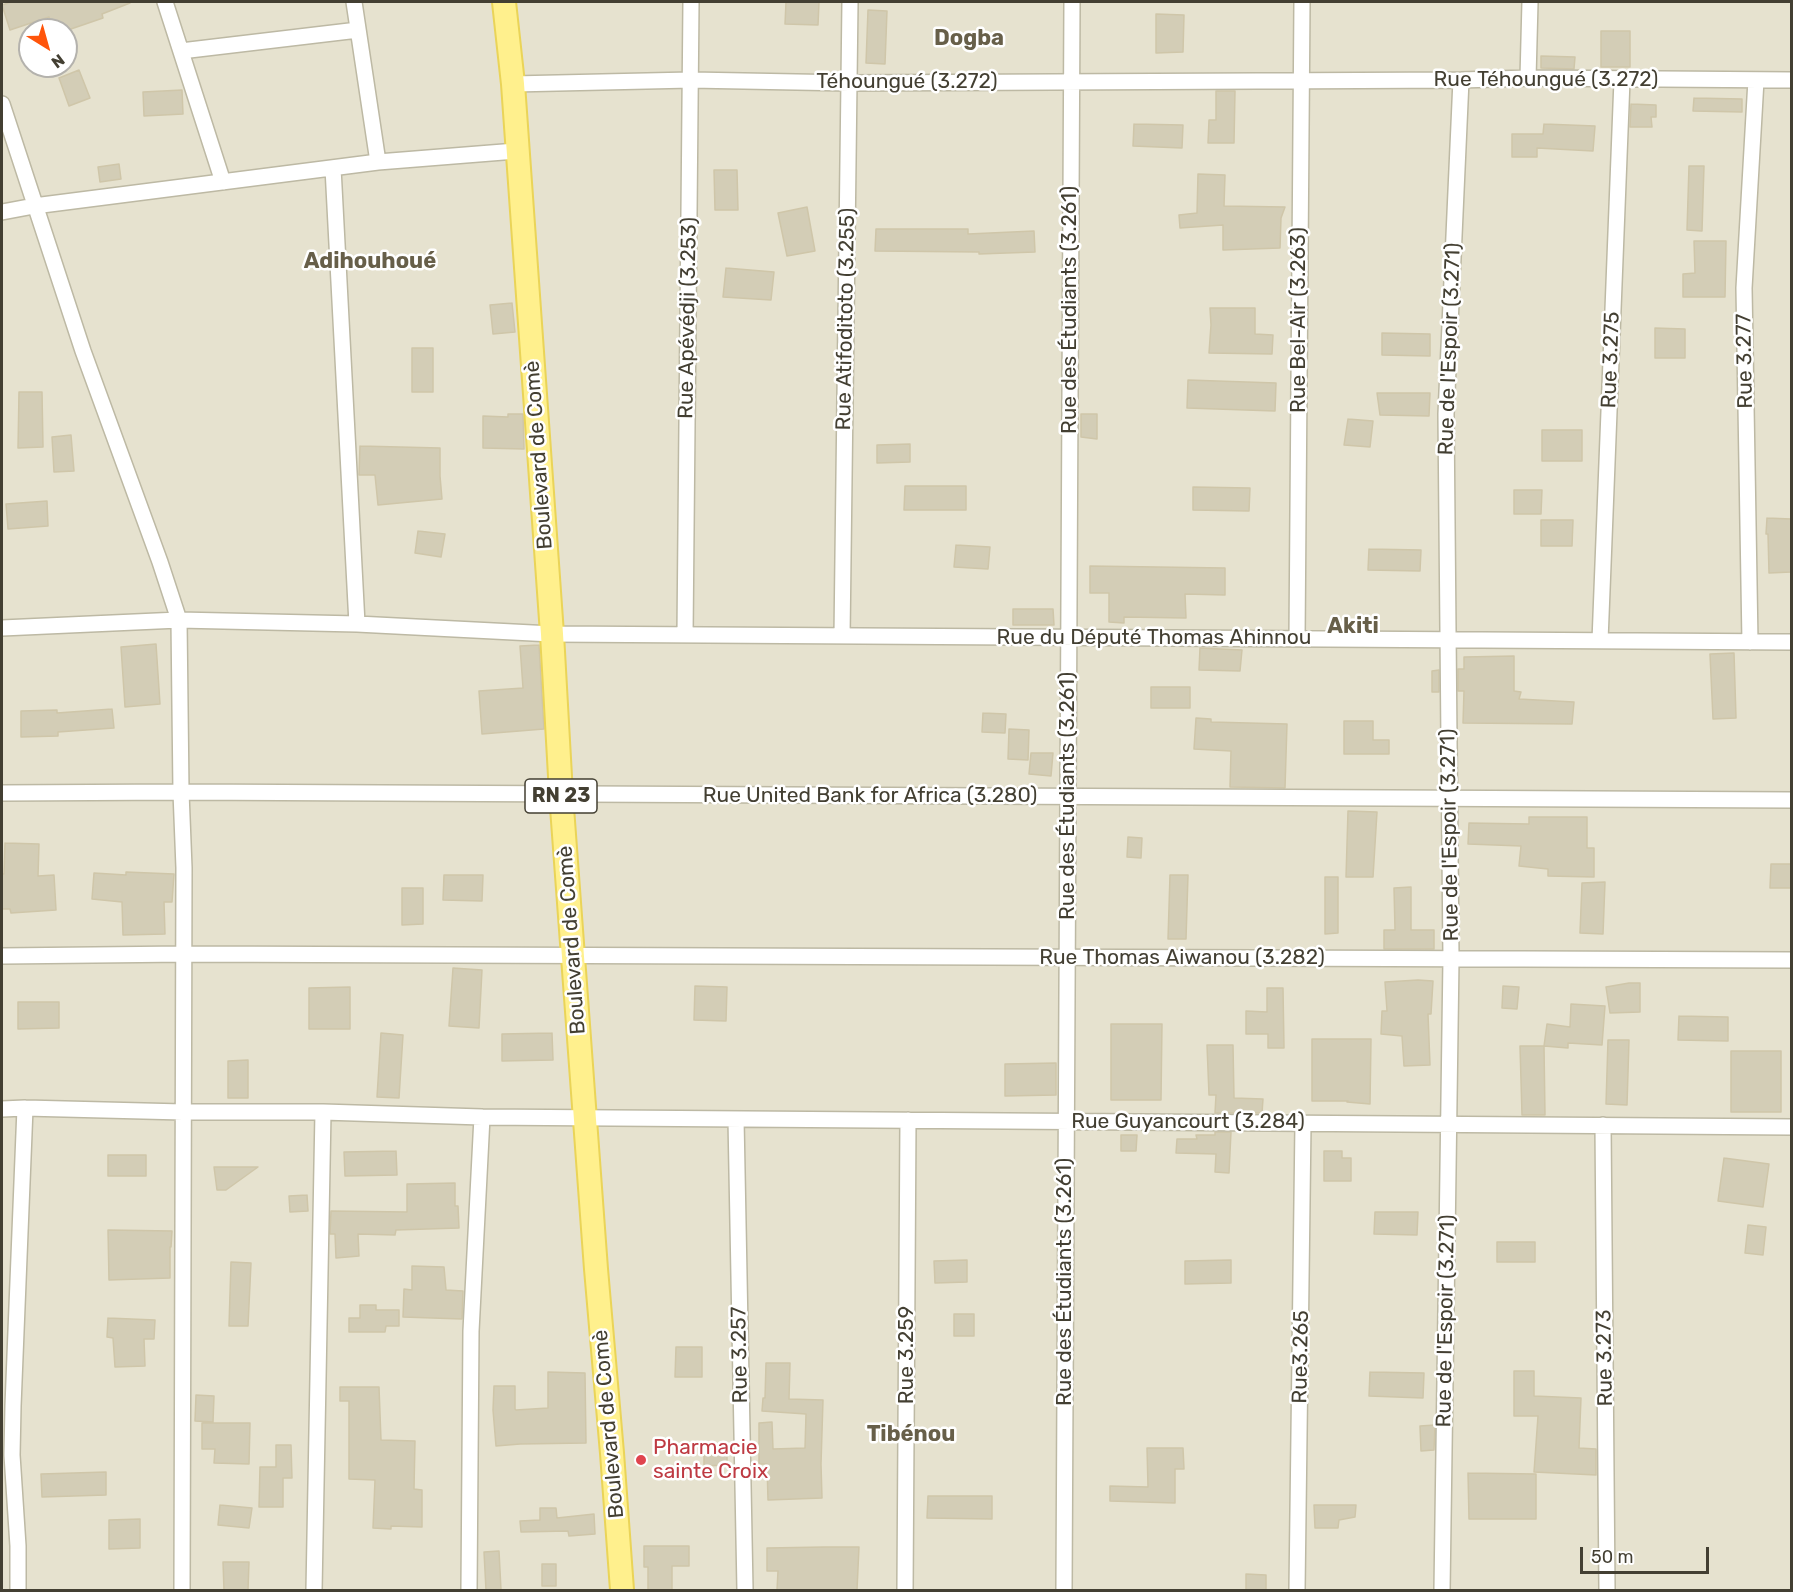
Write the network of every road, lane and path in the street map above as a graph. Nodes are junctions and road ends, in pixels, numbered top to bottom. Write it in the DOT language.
graph roads {
  1 [pos="165,2"];
  2 [pos="354,2"];
  3 [pos="504,2"];
  4 [pos="692,2"];
  5 [pos="850,2"];
  6 [pos="1072,2"];
  7 [pos="1302,2"];
  8 [pos="1530,2"];
  9 [pos="358,30"];
  10 [pos="181,51"];
  11 [pos="1528,78"];
  12 [pos="691,80"];
  13 [pos="1461,80"];
  14 [pos="1622,80"];
  15 [pos="1756,80"];
  16 [pos="1791,80"];
  17 [pos="1301,81"];
  18 [pos="1071,82"];
  19 [pos="849,83"];
  20 [pos="513,84"];
  21 [pos="2,104"];
  22 [pos="8,137"];
  23 [pos="516,151"];
  24 [pos="378,162"];
  25 [pos="333,168"];
  26 [pos="223,182"];
  27 [pos="34,206"];
  28 [pos="2,212"];
  29 [pos="179,620"];
  30 [pos="357,624"];
  31 [pos="2,628"];
  32 [pos="552,634"];
  33 [pos="685,634"];
  34 [pos="842,636"];
  35 [pos="1069,637"];
  36 [pos="1297,639"];
  37 [pos="1449,640"];
  38 [pos="1600,641"];
  39 [pos="1750,642"];
  40 [pos="1791,642"];
  41 [pos="181,792"];
  42 [pos="2,793"];
  43 [pos="561,794"];
  44 [pos="1068,797"];
  45 [pos="1449,799"];
  46 [pos="1791,800"];
  47 [pos="185,954"];
  48 [pos="573,955"];
  49 [pos="2,956"];
  50 [pos="1067,957"];
  51 [pos="1451,959"];
  52 [pos="1791,960"];
  53 [pos="25,1108"];
  54 [pos="2,1109"];
  55 [pos="183,1112"];
  56 [pos="323,1112"];
  57 [pos="482,1117"];
  58 [pos="584,1118"];
  59 [pos="736,1119"];
  60 [pos="908,1120"];
  61 [pos="1066,1121"];
  62 [pos="1303,1123"];
  63 [pos="1449,1124"];
  64 [pos="1603,1125"];
  65 [pos="1791,1127"];
  66 [pos="18,1590"];
  67 [pos="182,1590"];
  68 [pos="314,1590"];
  69 [pos="470,1590"];
  70 [pos="622,1590"];
  71 [pos="745,1590"];
  72 [pos="905,1590"];
  73 [pos="1064,1590"];
  74 [pos="1297,1590"];
  75 [pos="1442,1590"];
  76 [pos="1607,1590"];
  1 -- 10 [label="street"];
  2 -- 9 [label="street"];
  3 -- 20 [label="main road, Boulevard de Comè / RN 23"];
  4 -- 12 [label="street, Rue Apévédji (3.253)"];
  5 -- 19 [label="street, Rue Atifoditoto (3.255)"];
  6 -- 18 [label="street, Rue des Étudiants (3.261)"];
  7 -- 17 [label="street, Rue Bel-Air (3.263)"];
  8 -- 11 [label="street"];
  9 -- 10 [label="street"];
  9 -- 24 [label="street"];
  10 -- 26 [label="street"];
  11 -- 13 [label="street, Rue Téhoungué (3.272)"];
  11 -- 14 [label="street, Rue Téhoungué (3.272)"];
  12 -- 19 [label="street, Téhoungué (3.272)"];
  12 -- 20 [label="street, Téhoungué (3.272)"];
  12 -- 33 [label="street, Rue Apévédji (3.253)"];
  13 -- 17 [label="street, Rue Téhoungué (3.272)"];
  13 -- 37 [label="street, Rue de l'Espoir (3.271)"];
  14 -- 15 [label="street, Rue Téhoungué (3.272)"];
  14 -- 38 [label="street, Rue 3.275"];
  15 -- 16 [label="street, Rue Téhoungué (3.272)"];
  15 -- 39 [label="street, Rue 3.277"];
  17 -- 18 [label="street, Téhoungué (3.272)"];
  17 -- 36 [label="street, Rue Bel-Air (3.263)"];
  18 -- 19 [label="street, Téhoungué (3.272)"];
  18 -- 35 [label="street, Rue des Étudiants (3.261)"];
  19 -- 34 [label="street, Rue Atifoditoto (3.255)"];
  20 -- 23 [label="main road, Boulevard de Comè / RN 23"];
  21 -- 22 [label="street"];
  22 -- 27 [label="street"];
  23 -- 24 [label="street"];
  23 -- 32 [label="main road, Boulevard de Comè / RN 23"];
  24 -- 25 [label="street"];
  25 -- 26 [label="street"];
  25 -- 30 [label="street"];
  26 -- 27 [label="street"];
  27 -- 28 [label="street"];
  27 -- 29 [label="street"];
  29 -- 30 [label="street, Rue du Député Thomas Ahinnou"];
  29 -- 31 [label="street, Rue du Député Thomas Ahinnou"];
  29 -- 41 [label="street"];
  30 -- 32 [label="street, Rue du Député Thomas Ahinnou"];
  32 -- 33 [label="street, Rue du Député Thomas Ahinnou"];
  32 -- 43 [label="main road, Boulevard de Comè / RN 23"];
  33 -- 34 [label="street, Rue du Député Thomas Ahinnou"];
  34 -- 35 [label="street, Rue du Député Thomas Ahinnou"];
  35 -- 36 [label="street, Rue du Député Thomas Ahinnou"];
  35 -- 44 [label="street, Rue des Étudiants (3.261)"];
  36 -- 37 [label="street, Rue du Député Thomas Ahinnou"];
  37 -- 38 [label="street, Rue du Député Thomas Ahinnou"];
  37 -- 45 [label="street, Rue de l'Espoir (3.271)"];
  38 -- 39 [label="street, Rue du Député Thomas Ahinnou"];
  39 -- 40 [label="street, Rue du Député Thomas Ahinnou"];
  41 -- 42 [label="street, Rue United Bank for Africa (3.280)"];
  41 -- 43 [label="street, Rue United Bank for Africa (3.280)"];
  41 -- 47 [label="street"];
  43 -- 44 [label="street, Rue United Bank for Africa (3.280)"];
  43 -- 48 [label="main road, Boulevard de Comè / RN 23"];
  44 -- 45 [label="street, Rue United Bank for Africa (3.280)"];
  44 -- 50 [label="street, Rue des Étudiants (3.261)"];
  45 -- 46 [label="street, Rue United Bank for Africa (3.280)"];
  45 -- 51 [label="street, Rue de l'Espoir (3.271)"];
  47 -- 48 [label="street, Rue Thomas Aiwanou (3.282)"];
  47 -- 49 [label="street, Rue Thomas Aiwanou (3.282)"];
  47 -- 55 [label="street"];
  48 -- 50 [label="street, Rue Thomas Aiwanou (3.282)"];
  48 -- 58 [label="main road, Boulevard de Comè / RN 23"];
  50 -- 51 [label="street, Rue Thomas Aiwanou (3.282)"];
  50 -- 61 [label="street, Rue des Étudiants (3.261)"];
  51 -- 52 [label="street, Rue Thomas Aiwanou (3.282)"];
  51 -- 63 [label="street, Rue de l'Espoir (3.271)"];
  53 -- 54 [label="street, Rue Guyancourt (3.284)"];
  53 -- 55 [label="street, Rue Guyancourt (3.284)"];
  53 -- 66 [label="street"];
  55 -- 56 [label="street, Rue Guyancourt (3.284)"];
  55 -- 67 [label="street"];
  56 -- 57 [label="street, Rue Guyancourt (3.284)"];
  56 -- 68 [label="street"];
  57 -- 58 [label="street, Rue Guyancourt (3.284)"];
  57 -- 69 [label="street"];
  58 -- 59 [label="street, Rue Guyancourt (3.284)"];
  58 -- 70 [label="main road, Boulevard de Comè / RN 23"];
  59 -- 60 [label="street, Rue Guyancourt (3.284)"];
  59 -- 71 [label="street, Rue 3.257"];
  60 -- 61 [label="street, Rue Guyancourt (3.284)"];
  60 -- 72 [label="street, Rue 3.259"];
  61 -- 62 [label="street, Rue Guyancourt (3.284)"];
  61 -- 73 [label="street, Rue des Étudiants (3.261)"];
  62 -- 63 [label="street, Rue Guyancourt (3.284)"];
  62 -- 74 [label="street, Rue3.265"];
  63 -- 64 [label="street, Rue Guyancourt (3.284)"];
  63 -- 75 [label="street, Rue de l'Espoir (3.271)"];
  64 -- 65 [label="street, Rue Guyancourt (3.284)"];
  64 -- 76 [label="street, Rue 3.273"];
}
